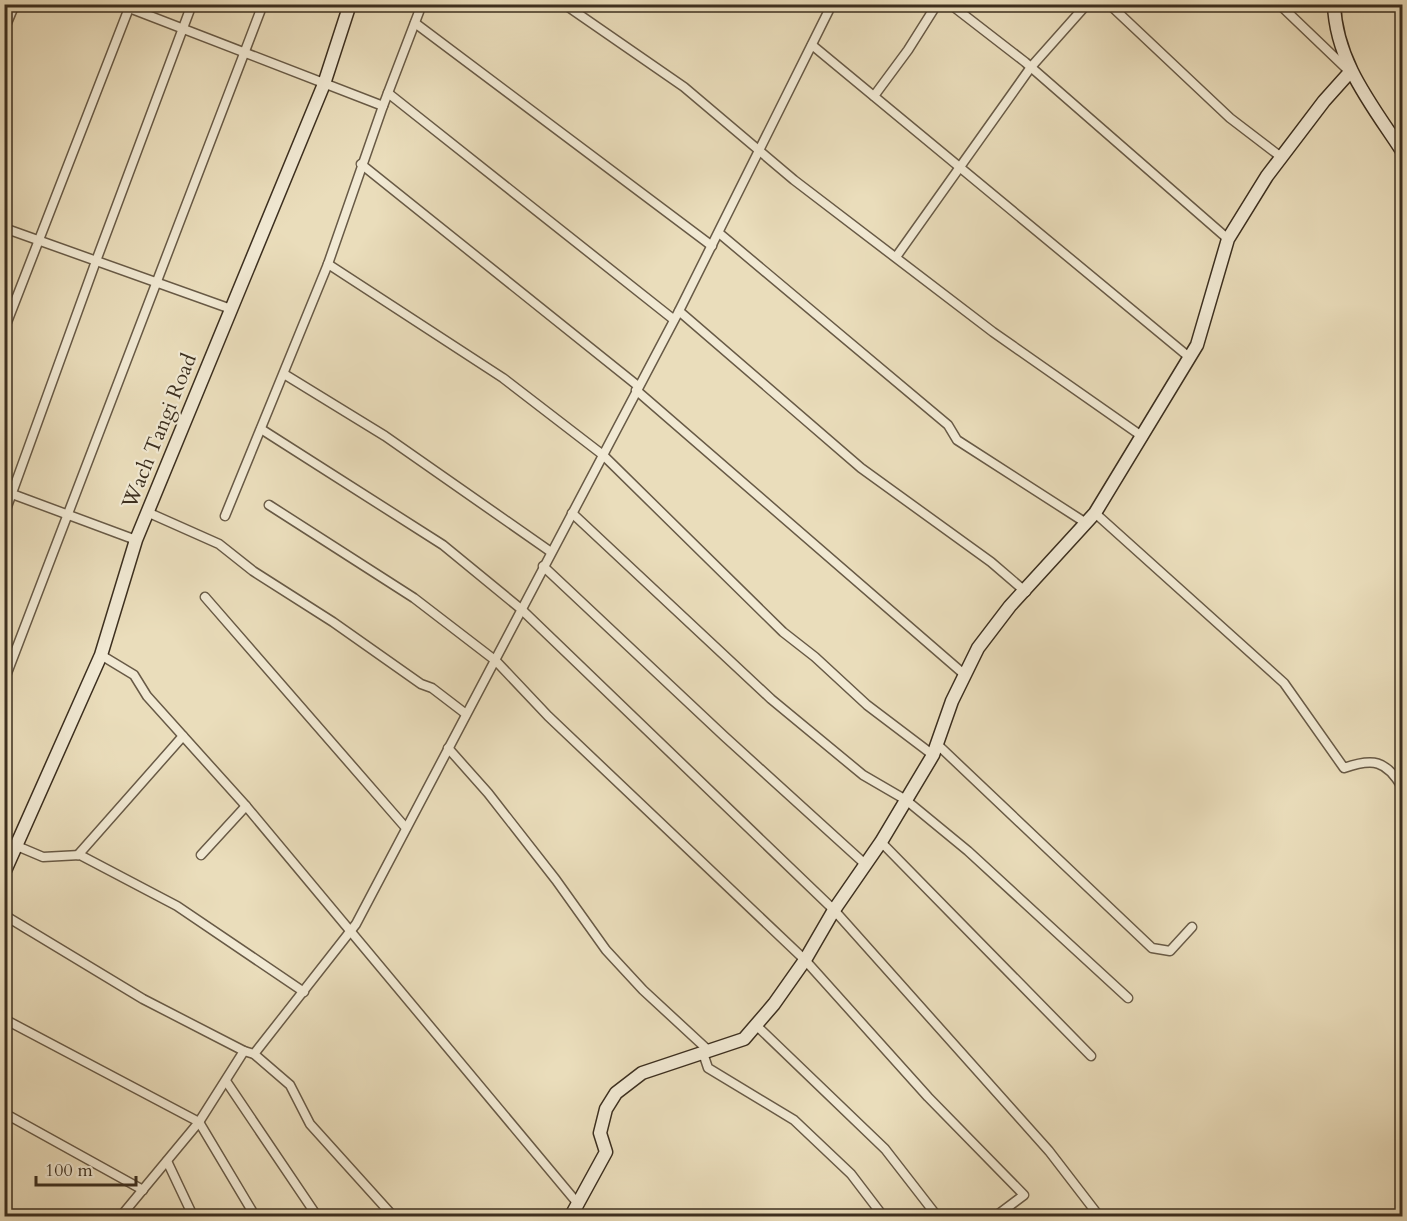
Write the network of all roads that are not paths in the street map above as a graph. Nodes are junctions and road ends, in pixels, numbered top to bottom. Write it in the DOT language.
graph roads {
  1 [pos="15,4"];
  2 [pos="119,4"];
  3 [pos="192,4"];
  4 [pos="263,4"];
  5 [pos="351,4"];
  6 [pos="422,4"];
  7 [pos="564,4"];
  8 [pos="832,4"];
  9 [pos="937,4"];
  10 [pos="950,4"];
  11 [pos="1087,4"];
  12 [pos="1109,4"];
  13 [pos="1279,4"];
  14 [pos="1334,4"];
  15 [pos="129,8"];
  16 [pos="415,23"];
  17 [pos="4,30"];
  18 [pos="183,30"];
  19 [pos="812,45"];
  20 [pos="244,55"];
  21 [pos="1031,67"];
  22 [pos="1350,72"];
  23 [pos="324,84"];
  24 [pos="388,93"];
  25 [pos="874,96"];
  26 [pos="383,106"];
  27 [pos="760,151"];
  28 [pos="1402,151"];
  29 [pos="1281,157"];
  30 [pos="361,165"];
  31 [pos="960,167"];
  32 [pos="4,228"];
  33 [pos="718,233"];
  34 [pos="1228,239"];
  35 [pos="39,240"];
  36 [pos="712,246"];
  37 [pos="896,257"];
  38 [pos="96,261"];
  39 [pos="328,264"];
  40 [pos="157,282"];
  41 [pos="231,309"];
  42 [pos="676,315"];
  43 [pos="4,330"];
  44 [pos="1190,357"];
  45 [pos="284,374"];
  46 [pos="637,388"];
  47 [pos="261,429"];
  48 [pos="1143,437"];
  49 [pos="603,455"];
  50 [pos="9,492"];
  51 [pos="269,505"];
  52 [pos="147,512"];
  53 [pos="572,513"];
  54 [pos="1095,513"];
  55 [pos="4,515"];
  56 [pos="68,515"];
  57 [pos="225,516"];
  58 [pos="1086,523"];
  59 [pos="136,540"];
  60 [pos="551,552"];
  61 [pos="543,566"];
  62 [pos="1026,592"];
  63 [pos="205,597"];
  64 [pos="521,609"];
  65 [pos="101,654"];
  66 [pos="496,661"];
  67 [pos="965,675"];
  68 [pos="4,681"];
  69 [pos="466,714"];
  70 [pos="183,736"];
  71 [pos="448,748"];
  72 [pos="936,750"];
  73 [pos="1402,787"];
  74 [pos="906,800"];
  75 [pos="246,806"];
  76 [pos="406,828"];
  77 [pos="881,842"];
  78 [pos="17,846"];
  79 [pos="78,855"];
  80 [pos="201,855"];
  81 [pos="865,864"];
  82 [pos="4,873"];
  83 [pos="834,910"];
  84 [pos="4,915"];
  85 [pos="1192,927"];
  86 [pos="350,932"];
  87 [pos="805,960"];
  88 [pos="304,992"];
  89 [pos="1128,998"];
  90 [pos="4,1019"];
  91 [pos="757,1026"];
  92 [pos="244,1051"];
  93 [pos="706,1052"];
  94 [pos="254,1054"];
  95 [pos="1091,1056"];
  96 [pos="226,1081"];
  97 [pos="4,1113"];
  98 [pos="199,1122"];
  99 [pos="167,1161"];
  100 [pos="143,1190"];
  101 [pos="579,1205"];
  102 [pos="4,1213"];
  103 [pos="11,1216"];
  104 [pos="121,1216"];
  105 [pos="193,1216"];
  106 [pos="255,1216"];
  107 [pos="317,1216"];
  108 [pos="393,1216"];
  109 [pos="572,1216"];
  110 [pos="883,1216"];
  111 [pos="937,1216"];
  112 [pos="996,1216"];
  113 [pos="1097,1216"];
  1 -- 17 [label="street"];
  2 -- 15 [label="street"];
  3 -- 18 [label="street"];
  4 -- 20 [label="street"];
  5 -- 23 [label="street, Wach Tangi Road"];
  6 -- 16 [label="street"];
  7 -- 27 [label="street"];
  8 -- 19 [label="street"];
  9 -- 25 [label="street"];
  10 -- 21 [label="street"];
  11 -- 21 [label="street"];
  12 -- 29 [label="street"];
  13 -- 22 [label="street"];
  14 -- 22 [label="street"];
  15 -- 18 [label="street"];
  15 -- 35 [label="street"];
  16 -- 24 [label="street"];
  16 -- 36 [label="street"];
  18 -- 20 [label="street"];
  18 -- 38 [label="street"];
  19 -- 25 [label="street"];
  19 -- 27 [label="street"];
  20 -- 23 [label="street"];
  20 -- 40 [label="street"];
  21 -- 31 [label="street"];
  21 -- 34 [label="street"];
  22 -- 28 [label="street"];
  22 -- 29 [label="street"];
  23 -- 26 [label="street"];
  23 -- 41 [label="street, Wach Tangi Road"];
  24 -- 26 [label="street"];
  24 -- 42 [label="street"];
  25 -- 31 [label="street"];
  26 -- 30 [label="street"];
  27 -- 33 [label="street"];
  27 -- 37 [label="street"];
  29 -- 34 [label="street"];
  30 -- 39 [label="street"];
  30 -- 46 [label="street"];
  31 -- 37 [label="street"];
  31 -- 44 [label="street"];
  32 -- 35 [label="street"];
  33 -- 36 [label="street"];
  33 -- 58 [label="street"];
  34 -- 44 [label="street"];
  35 -- 38 [label="street"];
  35 -- 43 [label="street"];
  36 -- 42 [label="street"];
  37 -- 48 [label="street"];
  38 -- 40 [label="street"];
  38 -- 50 [label="street"];
  39 -- 45 [label="street"];
  39 -- 49 [label="street"];
  40 -- 41 [label="street"];
  40 -- 56 [label="street"];
  41 -- 52 [label="street, Wach Tangi Road"];
  42 -- 46 [label="street"];
  42 -- 62 [label="street"];
  44 -- 48 [label="street"];
  45 -- 47 [label="street"];
  45 -- 60 [label="street"];
  46 -- 49 [label="street"];
  46 -- 67 [label="street"];
  47 -- 57 [label="street"];
  47 -- 64 [label="street"];
  48 -- 54 [label="street"];
  49 -- 53 [label="street"];
  49 -- 72 [label="street"];
  50 -- 55 [label="street"];
  50 -- 56 [label="street"];
  51 -- 66 [label="street"];
  52 -- 59 [label="street, Wach Tangi Road"];
  52 -- 69 [label="street"];
  53 -- 60 [label="street"];
  53 -- 74 [label="street"];
  54 -- 58 [label="street"];
  54 -- 73 [label="street"];
  56 -- 59 [label="street"];
  56 -- 68 [label="street"];
  58 -- 62 [label="street"];
  59 -- 65 [label="street, Wach Tangi Road"];
  60 -- 61 [label="street"];
  61 -- 64 [label="street"];
  61 -- 81 [label="street"];
  62 -- 67 [label="street"];
  63 -- 76 [label="street"];
  64 -- 66 [label="street"];
  64 -- 83 [label="street"];
  65 -- 70 [label="street"];
  65 -- 78 [label="street, Wach Tangi Road"];
  66 -- 69 [label="street"];
  66 -- 87 [label="street"];
  67 -- 72 [label="street"];
  69 -- 71 [label="street"];
  70 -- 75 [label="street"];
  70 -- 79 [label="street"];
  71 -- 76 [label="street"];
  71 -- 93 [label="street"];
  72 -- 74 [label="street"];
  72 -- 85 [label="street"];
  74 -- 77 [label="street"];
  74 -- 89 [label="street"];
  75 -- 80 [label="street"];
  75 -- 86 [label="street"];
  76 -- 86 [label="street"];
  77 -- 81 [label="street"];
  77 -- 95 [label="street"];
  78 -- 79 [label="street"];
  78 -- 82 [label="street, Wach Tangi Road"];
  79 -- 88 [label="street"];
  81 -- 83 [label="street"];
  83 -- 87 [label="street"];
  83 -- 113 [label="street"];
  84 -- 92 [label="street"];
  86 -- 88 [label="street"];
  86 -- 101 [label="street"];
  87 -- 91 [label="street"];
  87 -- 112 [label="street"];
  88 -- 94 [label="street"];
  90 -- 98 [label="street"];
  91 -- 93 [label="street"];
  91 -- 111 [label="street"];
  92 -- 94 [label="street"];
  92 -- 96 [label="street"];
  93 -- 101 [label="street"];
  93 -- 110 [label="street"];
  94 -- 108 [label="street"];
  96 -- 98 [label="street"];
  96 -- 107 [label="street"];
  97 -- 100 [label="street"];
  98 -- 99 [label="street"];
  98 -- 106 [label="street"];
  99 -- 100 [label="street"];
  99 -- 105 [label="street"];
  100 -- 104 [label="street"];
  101 -- 109 [label="street"];
  102 -- 103 [label="street"];
}
